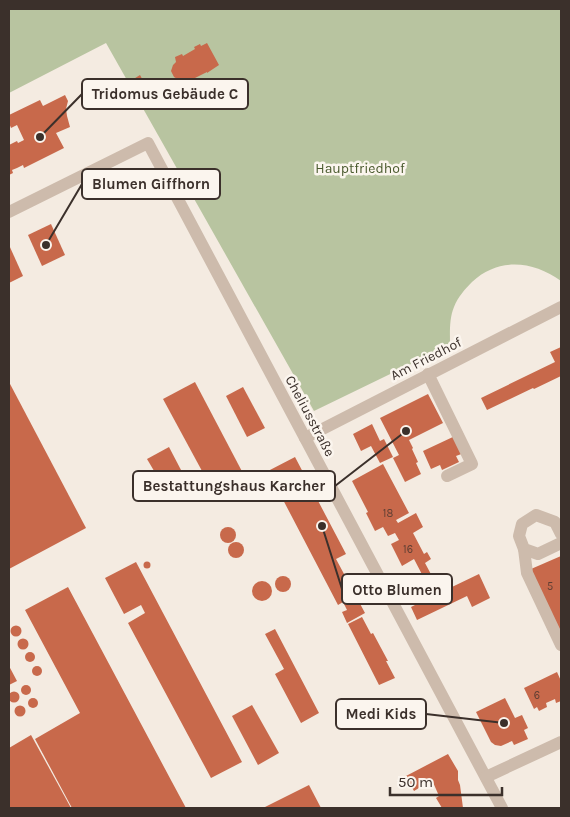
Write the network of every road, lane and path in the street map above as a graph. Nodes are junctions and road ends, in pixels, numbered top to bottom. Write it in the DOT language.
graph roads {
  1 [pos="9,212"];
  2 [pos="561,307"];
  3 [pos="428,374"];
  4 [pos="304,438"];
  5 [pos="447,476"];
  6 [pos="561,534"];
  7 [pos="561,543"];
  8 [pos="524,549"];
  9 [pos="561,645"];
  10 [pos="561,742"];
  11 [pos="486,778"];
  12 [pos="502,808"];
  1 -- 4 [label="street, Cheliusstraße"];
  2 -- 3 [label="street, Am Friedhof"];
  3 -- 4 [label="street, Am Friedhof"];
  3 -- 5 [label="street"];
  4 -- 11 [label="street, Cheliusstraße"];
  6 -- 8 [label="street"];
  7 -- 8 [label="street"];
  8 -- 9 [label="street"];
  10 -- 11 [label="street"];
  11 -- 12 [label="street, Cheliusstraße"];
}
